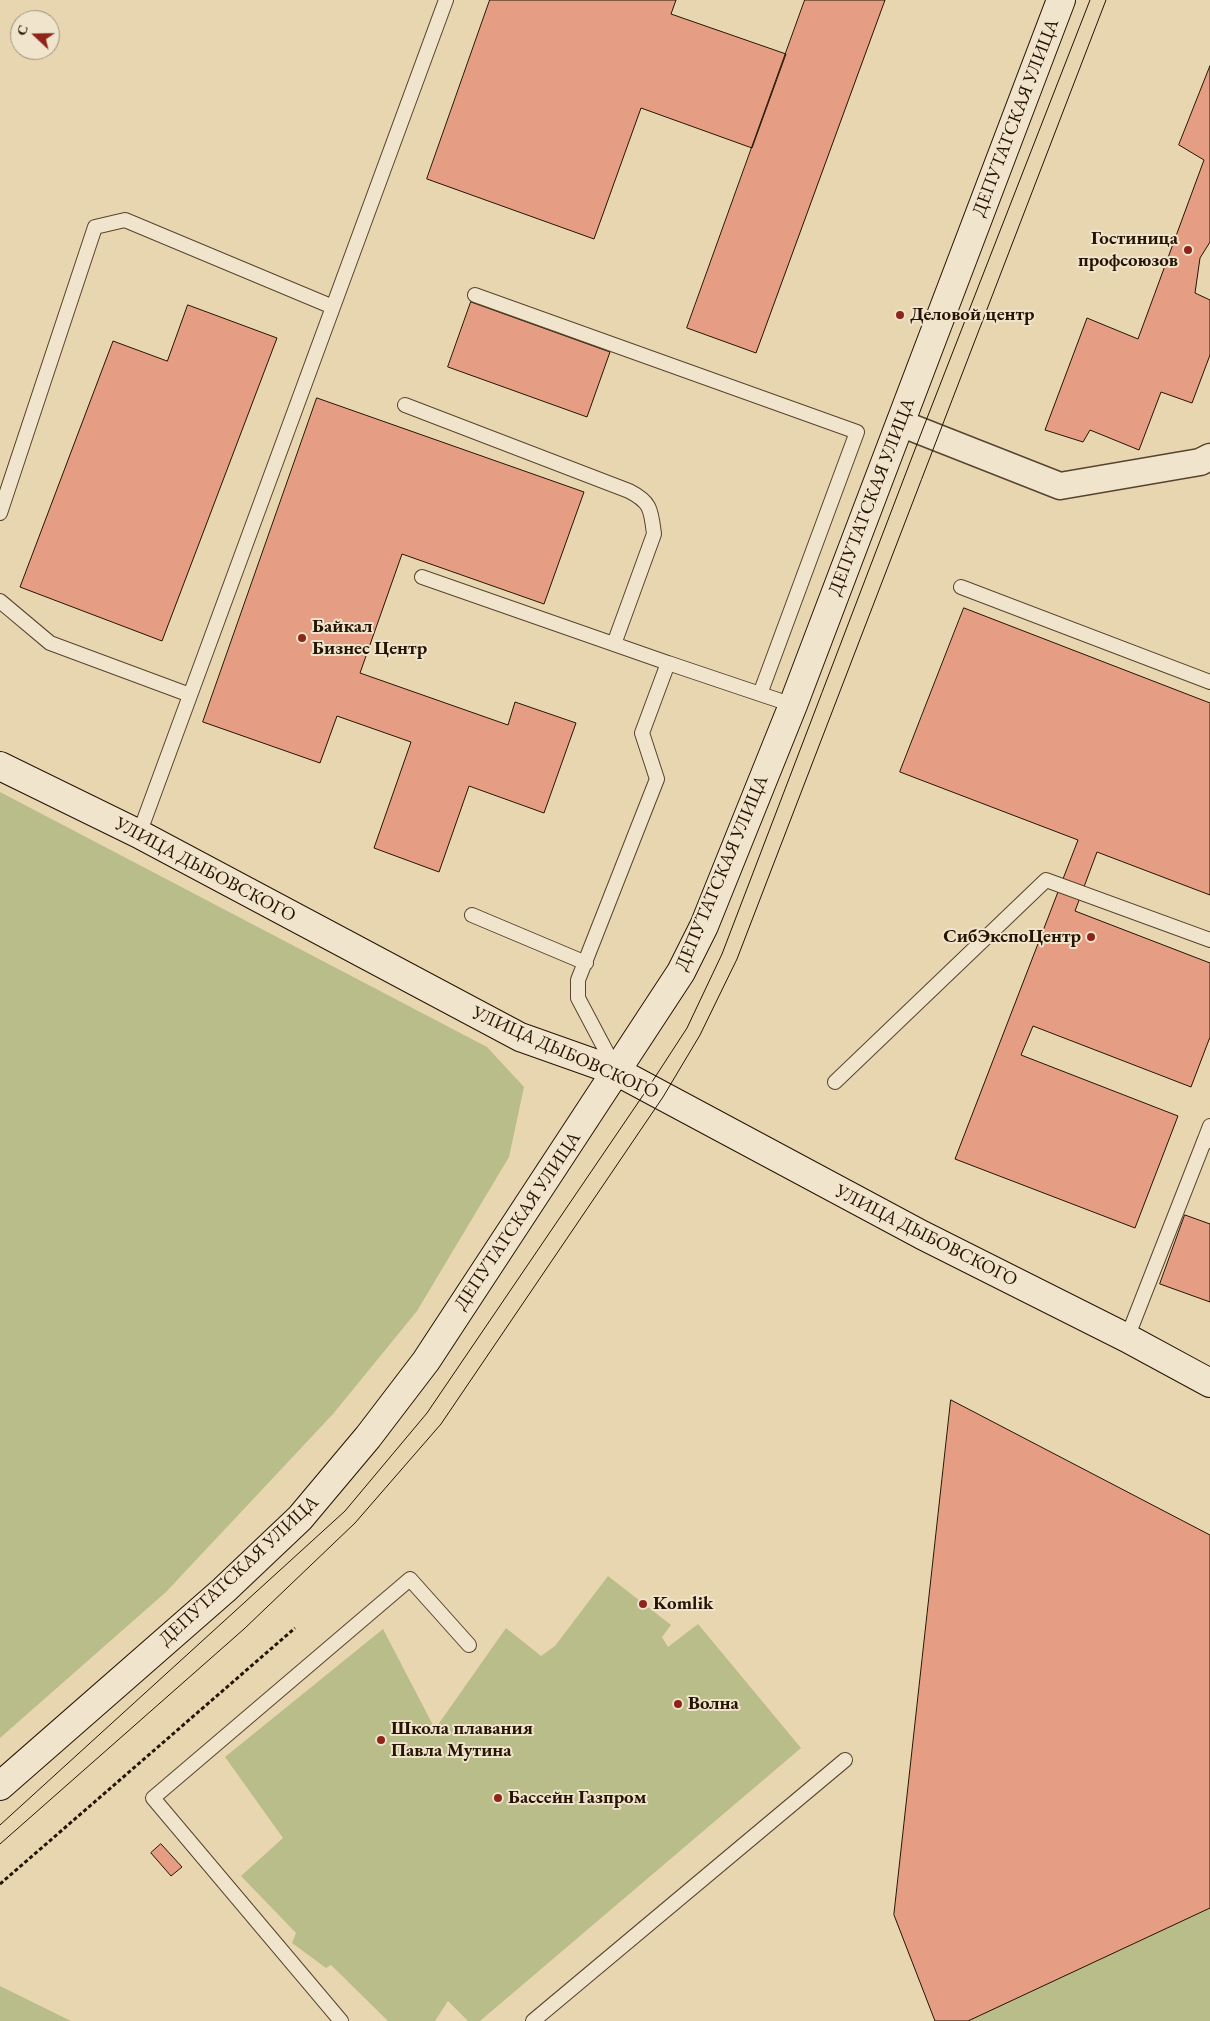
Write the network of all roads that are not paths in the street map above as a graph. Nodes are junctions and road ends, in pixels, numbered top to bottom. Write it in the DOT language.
graph roads {
  1 [pos="446,0"];
  2 [pos="1061,0"];
  3 [pos="475,295"];
  4 [pos="332,307"];
  5 [pos="405,405"];
  6 [pos="900,423"];
  7 [pos="1210,456"];
  8 [pos="0,513"];
  9 [pos="422,576"];
  10 [pos="961,587"];
  11 [pos="0,600"];
  12 [pos="614,644"];
  13 [pos="668,663"];
  14 [pos="1210,682"];
  15 [pos="760,694"];
  16 [pos="190,695"];
  17 [pos="793,705"];
  18 [pos="0,766"];
  19 [pos="139,834"];
  20 [pos="472,915"];
  21 [pos="1210,940"];
  22 [pos="586,963"];
  23 [pos="616,1071"];
  24 [pos="835,1082"];
  25 [pos="1208,1135"];
  26 [pos="1127,1338"];
  27 [pos="1210,1383"];
  28 [pos="469,1645"];
  29 [pos="845,1760"];
  30 [pos="0,1786"];
  31 [pos="341,2021"];
  32 [pos="533,2021"];
  1 -- 4 [label="lane"];
  2 -- 6 [label="street, ДЕПУТАТСКАЯ УЛИЦА"];
  3 -- 15 [label="lane"];
  4 -- 8 [label="lane"];
  4 -- 16 [label="lane"];
  5 -- 12 [label="lane"];
  6 -- 7 [label="street"];
  6 -- 17 [label="street, ДЕПУТАТСКАЯ УЛИЦА"];
  9 -- 12 [label="lane"];
  10 -- 14 [label="lane"];
  11 -- 16 [label="lane"];
  12 -- 13 [label="lane"];
  13 -- 15 [label="lane"];
  13 -- 22 [label="lane"];
  15 -- 17 [label="lane"];
  16 -- 19 [label="lane"];
  17 -- 23 [label="street, ДЕПУТАТСКАЯ УЛИЦА"];
  18 -- 19 [label="street, УЛИЦА ДЫБОВСКОГО"];
  19 -- 23 [label="street, УЛИЦА ДЫБОВСКОГО"];
  20 -- 22 [label="lane"];
  21 -- 24 [label="lane"];
  22 -- 23 [label="lane"];
  23 -- 26 [label="street, УЛИЦА ДЫБОВСКОГО"];
  23 -- 30 [label="street, ДЕПУТАТСКАЯ УЛИЦА"];
  25 -- 26 [label="lane"];
  26 -- 27 [label="street, УЛИЦА ДЫБОВСКОГО"];
  28 -- 31 [label="lane"];
  29 -- 32 [label="lane"];
}
